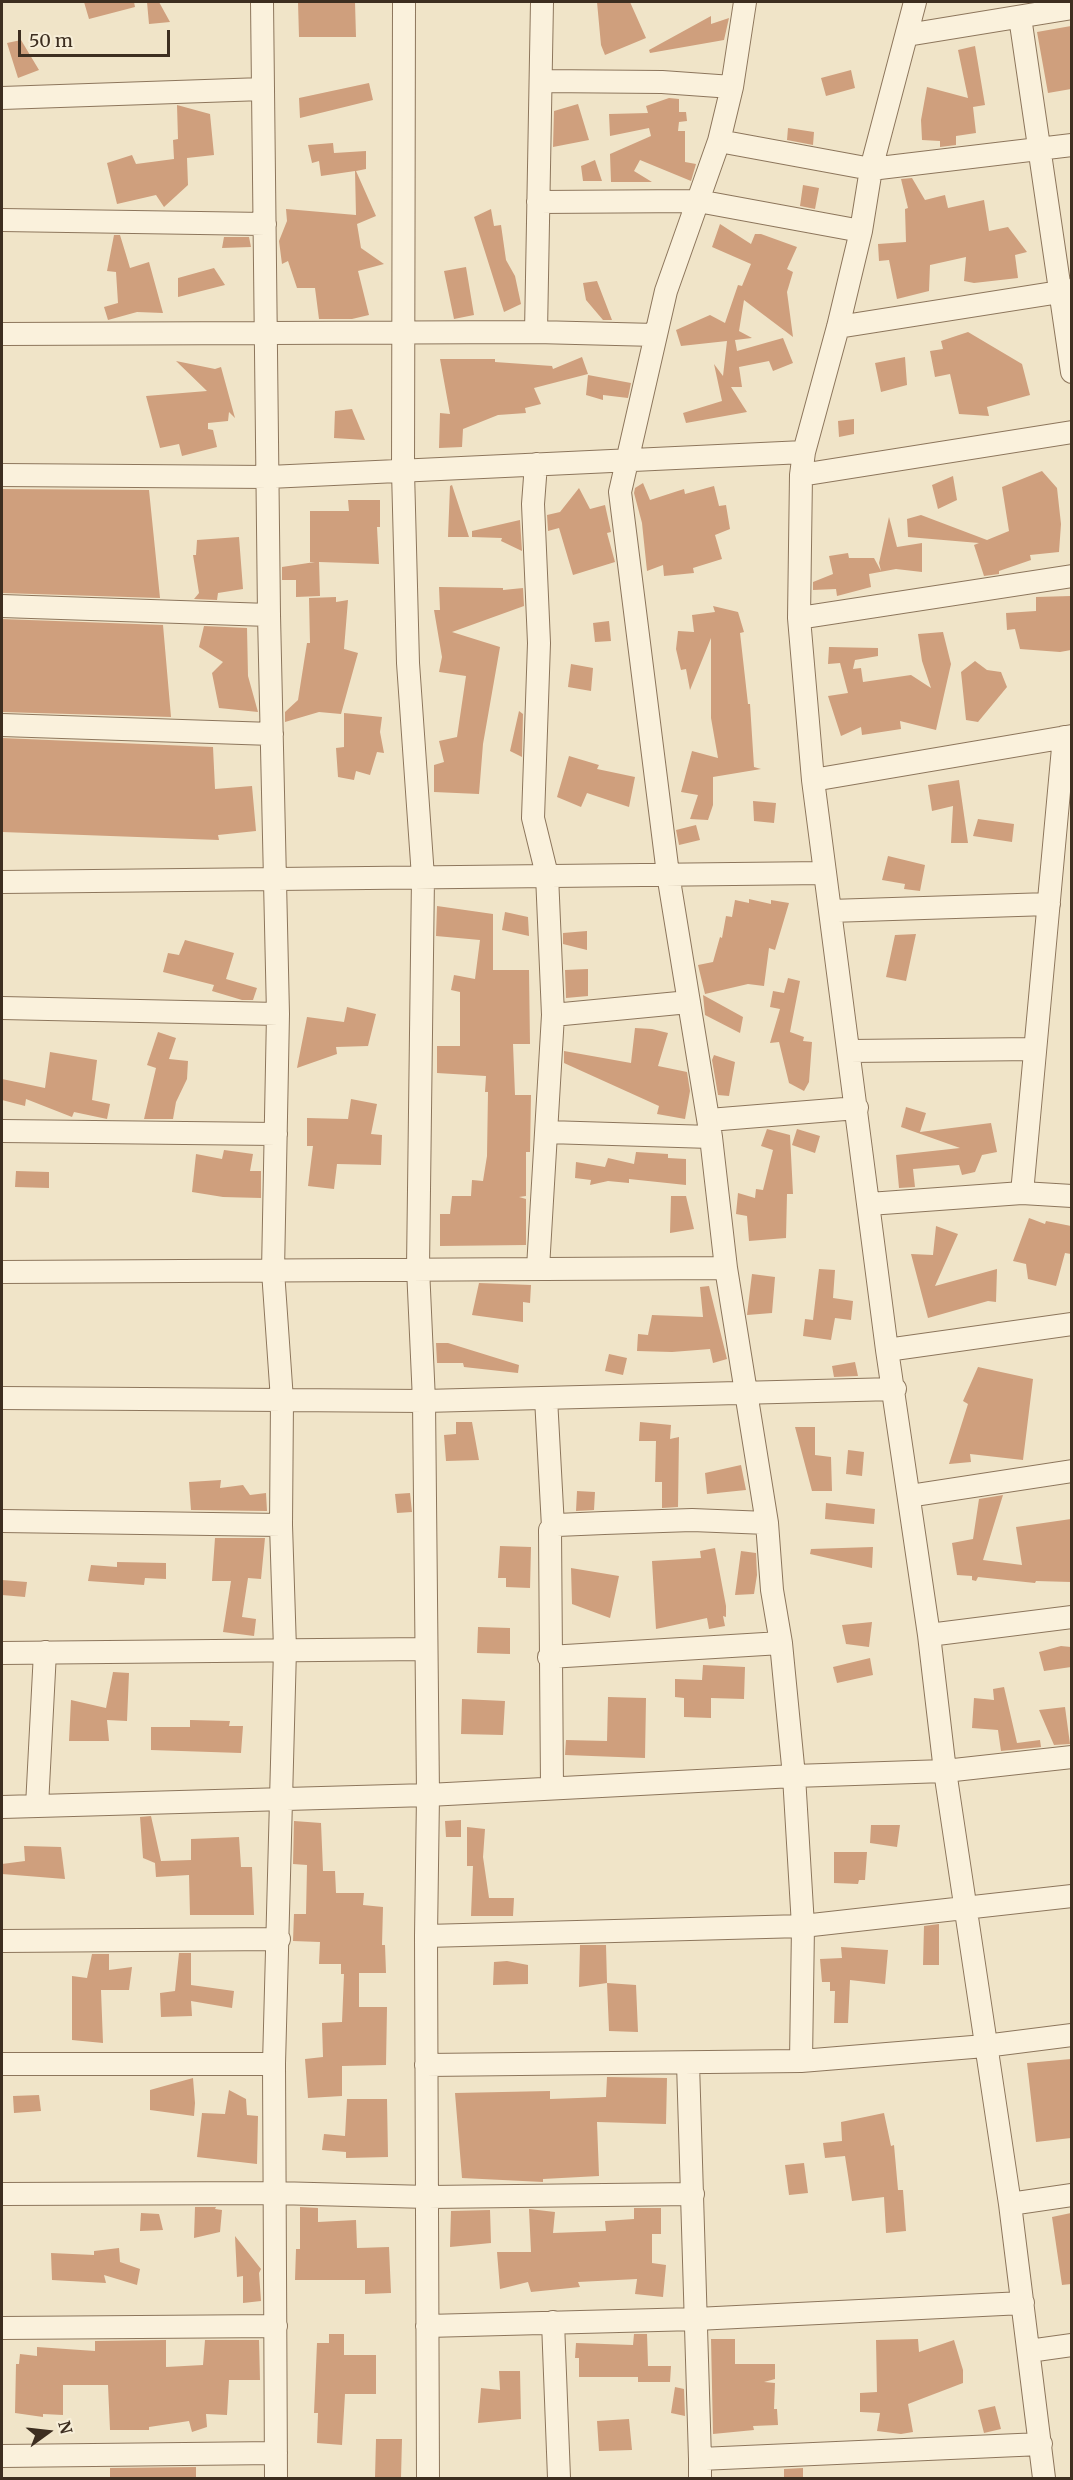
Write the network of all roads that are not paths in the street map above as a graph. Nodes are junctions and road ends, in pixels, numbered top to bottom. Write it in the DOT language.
graph roads {
  1 [pos="262,2"];
  2 [pos="404,2"];
  3 [pos="542,2"];
  4 [pos="745,2"];
  5 [pos="915,2"];
  6 [pos="1071,8"];
  7 [pos="1020,17"];
  8 [pos="907,35"];
  9 [pos="540,81"];
  10 [pos="732,87"];
  11 [pos="263,89"];
  12 [pos="2,98"];
  13 [pos="719,141"];
  14 [pos="1071,145"];
  15 [pos="1039,151"];
  16 [pos="871,169"];
  17 [pos="698,201"];
  18 [pos="538,202"];
  19 [pos="2,220"];
  20 [pos="265,224"];
  21 [pos="861,231"];
  22 [pos="1066,291"];
  23 [pos="838,327"];
  24 [pos="402,331"];
  25 [pos="536,332"];
  26 [pos="2,334"];
  27 [pos="267,335"];
  28 [pos="656,335"];
  29 [pos="1071,372"];
  30 [pos="1071,432"];
  31 [pos="804,452"];
  32 [pos="626,460"];
  33 [pos="536,464"];
  34 [pos="403,471"];
  35 [pos="2,475"];
  36 [pos="801,475"];
  37 [pos="269,477"];
  38 [pos="1071,576"];
  39 [pos="2,606"];
  40 [pos="269,615"];
  41 [pos="799,618"];
  42 [pos="2,725"];
  43 [pos="272,734"];
  44 [pos="1068,737"];
  45 [pos="813,780"];
  46 [pos="825,873"];
  47 [pos="668,874"];
  48 [pos="547,875"];
  49 [pos="423,876"];
  50 [pos="274,878"];
  51 [pos="2,882"];
  52 [pos="1049,904"];
  53 [pos="830,911"];
  54 [pos="689,1002"];
  55 [pos="2,1008"];
  56 [pos="278,1014"];
  57 [pos="554,1015"];
  58 [pos="1035,1049"];
  59 [pos="850,1052"];
  60 [pos="857,1108"];
  61 [pos="710,1128"];
  62 [pos="2,1131"];
  63 [pos="547,1132"];
  64 [pos="276,1134"];
  65 [pos="1022,1193"];
  66 [pos="1071,1196"];
  67 [pos="869,1204"];
  68 [pos="418,1268"];
  69 [pos="538,1268"];
  70 [pos="726,1268"];
  71 [pos="273,1271"];
  72 [pos="2,1272"];
  73 [pos="1071,1324"];
  74 [pos="887,1350"];
  75 [pos="895,1389"];
  76 [pos="748,1394"];
  77 [pos="2,1398"];
  78 [pos="546,1398"];
  79 [pos="282,1400"];
  80 [pos="424,1401"];
  81 [pos="1071,1471"];
  82 [pos="909,1496"];
  83 [pos="2,1521"];
  84 [pos="767,1523"];
  85 [pos="281,1525"];
  86 [pos="553,1527"];
  87 [pos="1071,1617"];
  88 [pos="929,1635"];
  89 [pos="781,1643"];
  90 [pos="426,1648"];
  91 [pos="285,1649"];
  92 [pos="45,1652"];
  93 [pos="2,1653"];
  94 [pos="549,1657"];
  95 [pos="1071,1757"];
  96 [pos="945,1771"];
  97 [pos="794,1776"];
  98 [pos="552,1788"];
  99 [pos="428,1795"];
  100 [pos="282,1797"];
  101 [pos="36,1806"];
  102 [pos="2,1807"];
  103 [pos="1071,1896"];
  104 [pos="966,1909"];
  105 [pos="803,1926"];
  106 [pos="426,1936"];
  107 [pos="279,1939"];
  108 [pos="2,1941"];
  109 [pos="1071,2035"];
  110 [pos="985,2046"];
  111 [pos="801,2061"];
  112 [pos="688,2063"];
  113 [pos="2,2064"];
  114 [pos="274,2064"];
  115 [pos="426,2065"];
  116 [pos="276,2193"];
  117 [pos="693,2193"];
  118 [pos="2,2194"];
  119 [pos="1071,2195"];
  120 [pos="428,2197"];
  121 [pos="1010,2204"];
  122 [pos="1023,2304"];
  123 [pos="696,2319"];
  124 [pos="553,2322"];
  125 [pos="276,2326"];
  126 [pos="427,2326"];
  127 [pos="2,2328"];
  128 [pos="1071,2345"];
  129 [pos="1029,2351"];
  130 [pos="1041,2444"];
  131 [pos="276,2453"];
  132 [pos="2,2456"];
  133 [pos="700,2469"];
  134 [pos="276,2478"];
  135 [pos="428,2478"];
  136 [pos="559,2478"];
  137 [pos="1044,2478"];
  1 -- 11 [label="street"];
  2 -- 24 [label="street"];
  3 -- 9 [label="street"];
  4 -- 10 [label="street"];
  5 -- 8 [label="street"];
  6 -- 7 [label="street"];
  7 -- 8 [label="street"];
  7 -- 15 [label="street"];
  8 -- 16 [label="street"];
  9 -- 10 [label="street"];
  9 -- 18 [label="street"];
  10 -- 13 [label="street"];
  11 -- 12 [label="street"];
  11 -- 20 [label="street"];
  13 -- 16 [label="street"];
  13 -- 17 [label="street"];
  14 -- 15 [label="street"];
  15 -- 16 [label="street"];
  15 -- 22 [label="street"];
  16 -- 21 [label="street"];
  17 -- 18 [label="street"];
  17 -- 21 [label="street"];
  17 -- 28 [label="street"];
  18 -- 25 [label="street"];
  19 -- 20 [label="street"];
  20 -- 27 [label="street"];
  21 -- 23 [label="street"];
  22 -- 23 [label="street"];
  22 -- 29 [label="street"];
  23 -- 31 [label="street"];
  24 -- 25 [label="street"];
  24 -- 27 [label="street"];
  24 -- 34 [label="street"];
  25 -- 28 [label="street"];
  26 -- 27 [label="street"];
  27 -- 37 [label="street"];
  28 -- 32 [label="street"];
  30 -- 36 [label="street"];
  31 -- 32 [label="street"];
  31 -- 36 [label="street"];
  32 -- 33 [label="street"];
  32 -- 47 [label="street"];
  33 -- 34 [label="street"];
  33 -- 48 [label="street"];
  34 -- 37 [label="street"];
  34 -- 49 [label="street"];
  35 -- 37 [label="street"];
  36 -- 41 [label="street"];
  37 -- 40 [label="street"];
  38 -- 41 [label="street"];
  39 -- 40 [label="street"];
  40 -- 43 [label="street"];
  41 -- 45 [label="street"];
  42 -- 43 [label="street"];
  43 -- 50 [label="street"];
  44 -- 45 [label="street"];
  44 -- 52 [label="street"];
  45 -- 46 [label="street"];
  46 -- 47 [label="street"];
  46 -- 53 [label="street"];
  47 -- 48 [label="street"];
  47 -- 54 [label="street"];
  48 -- 49 [label="street"];
  48 -- 57 [label="street"];
  49 -- 50 [label="street"];
  49 -- 68 [label="street"];
  50 -- 51 [label="street"];
  50 -- 56 [label="street"];
  52 -- 53 [label="street"];
  52 -- 58 [label="street"];
  53 -- 59 [label="street"];
  54 -- 57 [label="street"];
  54 -- 61 [label="street"];
  55 -- 56 [label="street"];
  56 -- 64 [label="street"];
  57 -- 63 [label="street"];
  58 -- 59 [label="street"];
  58 -- 65 [label="street"];
  59 -- 60 [label="street"];
  60 -- 61 [label="street"];
  60 -- 67 [label="street"];
  61 -- 63 [label="street"];
  61 -- 70 [label="street"];
  62 -- 64 [label="street"];
  63 -- 69 [label="street"];
  64 -- 71 [label="street"];
  65 -- 66 [label="street"];
  65 -- 67 [label="street"];
  67 -- 74 [label="street"];
  68 -- 69 [label="street"];
  68 -- 71 [label="street"];
  68 -- 80 [label="street"];
  69 -- 70 [label="street"];
  70 -- 76 [label="street"];
  71 -- 72 [label="street"];
  71 -- 79 [label="street"];
  73 -- 74 [label="street"];
  74 -- 75 [label="street"];
  75 -- 76 [label="street"];
  75 -- 82 [label="street"];
  76 -- 78 [label="street"];
  76 -- 84 [label="street"];
  77 -- 79 [label="street"];
  78 -- 80 [label="street"];
  78 -- 86 [label="street"];
  79 -- 80 [label="street"];
  79 -- 85 [label="street"];
  80 -- 90 [label="street"];
  81 -- 82 [label="street"];
  82 -- 88 [label="street"];
  83 -- 85 [label="street"];
  84 -- 86 [label="street"];
  84 -- 89 [label="street"];
  85 -- 91 [label="street"];
  86 -- 94 [label="street"];
  87 -- 88 [label="street"];
  88 -- 96 [label="street"];
  89 -- 94 [label="street"];
  89 -- 97 [label="street"];
  90 -- 91 [label="street"];
  90 -- 99 [label="street"];
  91 -- 92 [label="street"];
  91 -- 100 [label="street"];
  92 -- 93 [label="street"];
  92 -- 101 [label="street"];
  94 -- 98 [label="street"];
  95 -- 96 [label="street"];
  96 -- 97 [label="street"];
  96 -- 104 [label="street"];
  97 -- 98 [label="street"];
  97 -- 105 [label="street"];
  98 -- 99 [label="street"];
  99 -- 100 [label="street"];
  99 -- 106 [label="street"];
  100 -- 101 [label="street"];
  100 -- 107 [label="street"];
  101 -- 102 [label="street"];
  103 -- 104 [label="street"];
  104 -- 105 [label="street"];
  104 -- 110 [label="street"];
  105 -- 106 [label="street"];
  105 -- 111 [label="street"];
  106 -- 115 [label="street"];
  107 -- 108 [label="street"];
  107 -- 114 [label="street"];
  109 -- 110 [label="street"];
  110 -- 111 [label="street"];
  110 -- 121 [label="street"];
  111 -- 112 [label="street"];
  112 -- 115 [label="street"];
  112 -- 117 [label="street"];
  113 -- 114 [label="street"];
  114 -- 116 [label="street"];
  115 -- 120 [label="street"];
  116 -- 118 [label="street"];
  116 -- 120 [label="street"];
  116 -- 125 [label="street"];
  117 -- 120 [label="street"];
  117 -- 123 [label="street"];
  119 -- 121 [label="street"];
  120 -- 126 [label="street"];
  121 -- 122 [label="street"];
  122 -- 123 [label="street"];
  122 -- 129 [label="street"];
  123 -- 124 [label="street"];
  123 -- 133 [label="street"];
  124 -- 126 [label="street"];
  124 -- 136 [label="street"];
  125 -- 127 [label="street"];
  125 -- 131 [label="street"];
  126 -- 135 [label="street"];
  128 -- 129 [label="street"];
  129 -- 130 [label="street"];
  130 -- 133 [label="street"];
  130 -- 137 [label="street"];
  131 -- 132 [label="street"];
  131 -- 134 [label="street"];
}
